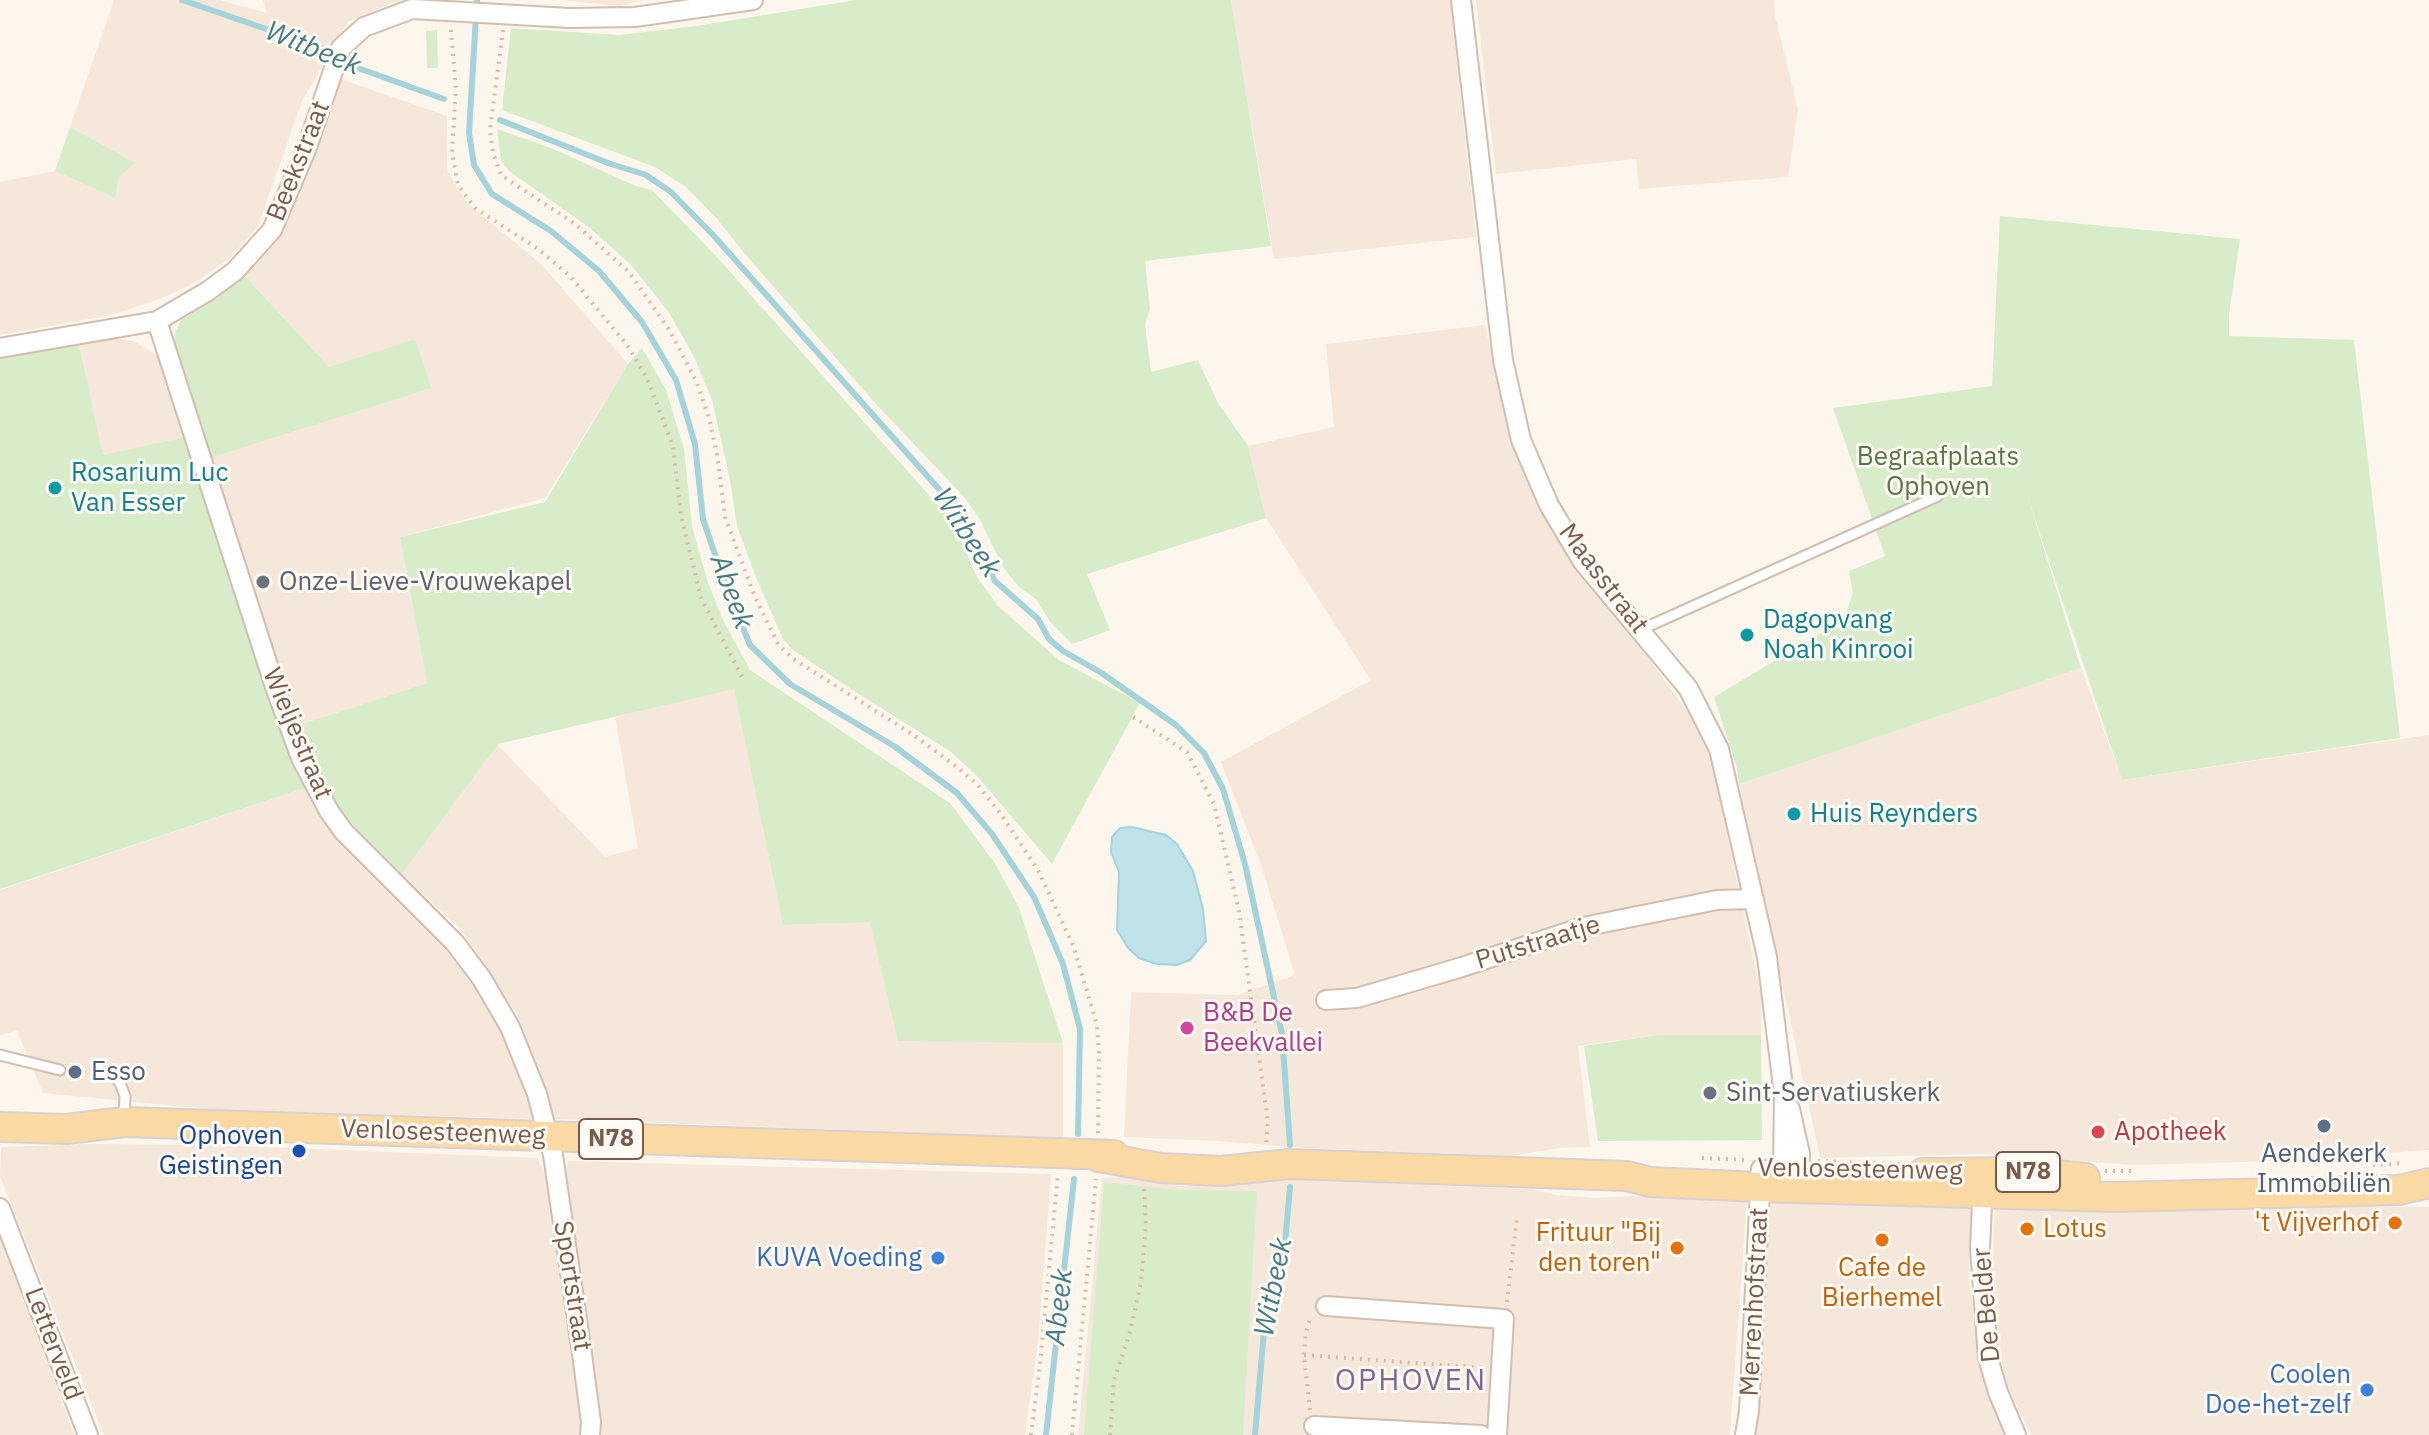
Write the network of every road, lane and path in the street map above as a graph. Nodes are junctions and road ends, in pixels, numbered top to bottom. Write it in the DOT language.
graph roads {
  1 [pos="753,0"];
  2 [pos="1461,0"];
  3 [pos="452,12"];
  4 [pos="501,14"];
  5 [pos="157,321"];
  6 [pos="0,348"];
  7 [pos="1938,496"];
  8 [pos="1640,630"];
  9 [pos="742,677"];
  10 [pos="1133,717"];
  11 [pos="1754,899"];
  12 [pos="1326,1000"];
  13 [pos="0,1055"];
  14 [pos="97,1069"];
  15 [pos="60,1070"];
  16 [pos="0,1108"];
  17 [pos="124,1122"];
  18 [pos="0,1127"];
  19 [pos="548,1137"];
  20 [pos="1059,1155"];
  21 [pos="1098,1157"];
  22 [pos="1277,1161"];
  23 [pos="1143,1165"];
  24 [pos="2429,1176"];
  25 [pos="1779,1177"];
  26 [pos="1983,1182"];
  27 [pos="2429,1183"];
  28 [pos="0,1208"];
  29 [pos="1517,1217"];
  30 [pos="1326,1306"];
  31 [pos="1504,1319"];
  32 [pos="1304,1355"];
  33 [pos="1501,1369"];
  34 [pos="1314,1426"];
  35 [pos="88,1435"];
  36 [pos="590,1435"];
  37 [pos="1031,1435"];
  38 [pos="1072,1435"];
  39 [pos="1110,1435"];
  40 [pos="1481,1435"];
  41 [pos="1497,1435"];
  42 [pos="1745,1435"];
  43 [pos="2016,1435"];
  1 -- 4 [label="street"];
  2 -- 8 [label="street, Maasstraat"];
  3 -- 4 [label="street"];
  3 -- 5 [label="street, Beekstraat"];
  3 -- 9 [label="path"];
  4 -- 21 [label="path"];
  5 -- 6 [label="street, Beekstraat"];
  5 -- 19 [label="street, Wieljestraat"];
  7 -- 8 [label="lane"];
  8 -- 11 [label="street, Maasstraat"];
  10 -- 22 [label="path"];
  11 -- 12 [label="street, Putstraatje"];
  11 -- 25 [label="street, Maasstraat"];
  13 -- 15 [label="lane"];
  14 -- 17 [label="lane"];
  16 -- 17 [label="main road, Venlosesteenweg / N78"];
  17 -- 18 [label="main road, Venlosesteenweg / N78"];
  17 -- 19 [label="main road, Venlosesteenweg / N78"];
  19 -- 20 [label="main road, Venlosesteenweg / N78"];
  19 -- 36 [label="street, Sportstraat"];
  20 -- 21 [label="main road, Venlosesteenweg / N78"];
  20 -- 37 [label="path"];
  21 -- 22 [label="main road, Venlosesteenweg / N78"];
  21 -- 23 [label="main road, Venlosesteenweg / N78"];
  21 -- 38 [label="path"];
  22 -- 23 [label="main road, Venlosesteenweg / N78"];
  22 -- 25 [label="main road, Venlosesteenweg / N78"];
  23 -- 39 [label="path"];
  24 -- 26 [label="main road, Venlosesteenweg / N78"];
  25 -- 26 [label="main road, Venlosesteenweg / N78"];
  25 -- 42 [label="street, Merrenhofstraat"];
  26 -- 27 [label="main road, Venlosesteenweg / N78"];
  26 -- 43 [label="street, De Belder"];
  28 -- 35 [label="street, Letterveld"];
  29 -- 31 [label="path"];
  30 -- 31 [label="street"];
  30 -- 32 [label="path"];
  31 -- 33 [label="street"];
  32 -- 33 [label="path"];
  32 -- 34 [label="path"];
  33 -- 41 [label="street"];
  34 -- 40 [label="street"];
}
